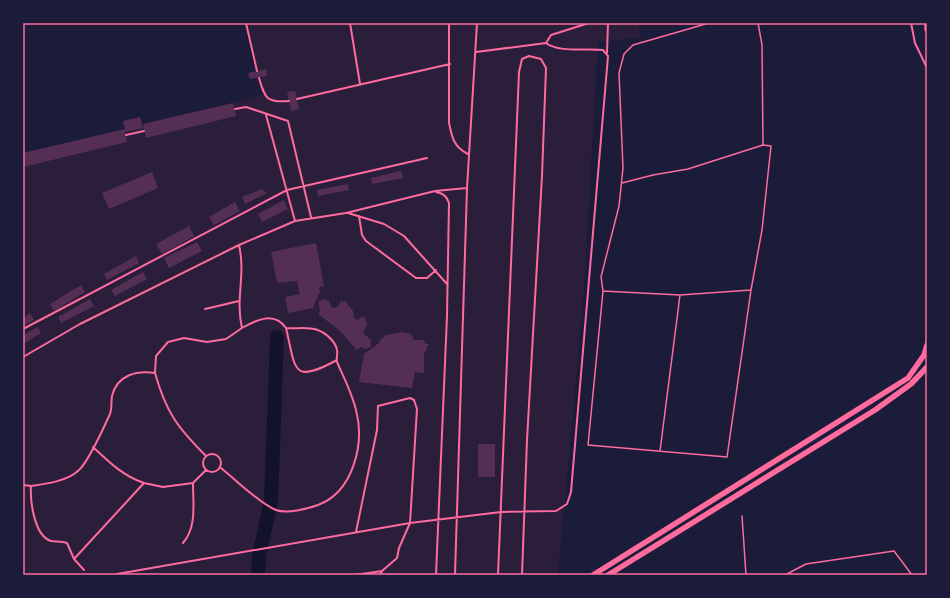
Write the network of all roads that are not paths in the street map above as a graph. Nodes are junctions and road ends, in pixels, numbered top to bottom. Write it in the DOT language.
graph roads {
  1 [pos="246,23"];
  2 [pos="350,23"];
  3 [pos="448,23"];
  4 [pos="477,23"];
  5 [pos="589,23"];
  6 [pos="608,23"];
  7 [pos="911,23"];
  8 [pos="927,23"];
  9 [pos="927,29"];
  10 [pos="546,43"];
  11 [pos="476,52"];
  12 [pos="607,53"];
  13 [pos="450,64"];
  14 [pos="927,68"];
  15 [pos="257,71"];
  16 [pos="259,78"];
  17 [pos="360,84"];
  18 [pos="297,99"];
  19 [pos="289,101"];
  20 [pos="235,109"];
  21 [pos="266,115"];
  22 [pos="144,131"];
  23 [pos="126,135"];
  24 [pos="468,154"];
  25 [pos="427,158"];
  26 [pos="304,185"];
  27 [pos="466,188"];
  28 [pos="287,190"];
  29 [pos="434,191"];
  30 [pos="346,212"];
  31 [pos="359,216"];
  32 [pos="312,218"];
  33 [pos="295,221"];
  34 [pos="239,245"];
  35 [pos="436,270"];
  36 [pos="448,285"];
  37 [pos="239,300"];
  38 [pos="205,309"];
  39 [pos="242,328"];
  40 [pos="286,328"];
  41 [pos="23,329"];
  42 [pos="927,346"];
  43 [pos="23,357"];
  44 [pos="337,360"];
  45 [pos="927,367"];
  46 [pos="155,373"];
  47 [pos="93,447"];
  48 [pos="206,456"];
  49 [pos="221,468"];
  50 [pos="206,470"];
  51 [pos="144,483"];
  52 [pos="193,483"];
  53 [pos="23,485"];
  54 [pos="31,486"];
  55 [pos="525,511"];
  56 [pos="501,512"];
  57 [pos="457,518"];
  58 [pos="438,520"];
  59 [pos="410,523"];
  60 [pos="356,532"];
  61 [pos="183,543"];
  62 [pos="74,559"];
  63 [pos="84,570"];
  64 [pos="382,571"];
  65 [pos="117,574"];
  66 [pos="355,575"];
  67 [pos="380,575"];
  68 [pos="436,575"];
  69 [pos="455,575"];
  70 [pos="498,575"];
  71 [pos="522,575"];
  72 [pos="594,575"];
  73 [pos="608,575"];
  1 -- 15 [label="lane"];
  2 -- 17 [label="lane"];
  3 -- 13 [label="lane"];
  4 -- 11 [label="lane"];
  5 -- 10 [label="lane"];
  6 -- 12 [label="lane"];
  7 -- 14 [label="lane"];
  8 -- 9 [label="street"];
  10 -- 11 [label="lane"];
  10 -- 12 [label="lane"];
  11 -- 24 [label="lane"];
  12 -- 55 [label="lane"];
  13 -- 17 [label="lane"];
  13 -- 24 [label="lane"];
  16 -- 19 [label="lane"];
  17 -- 18 [label="lane"];
  20 -- 21 [label="lane"];
  21 -- 26 [label="lane"];
  21 -- 28 [label="lane"];
  22 -- 23 [label="lane"];
  24 -- 27 [label="lane"];
  25 -- 26 [label="lane"];
  26 -- 28 [label="lane"];
  26 -- 32 [label="lane"];
  27 -- 29 [label="lane"];
  27 -- 57 [label="lane"];
  28 -- 33 [label="lane"];
  28 -- 41 [label="lane"];
  29 -- 30 [label="lane"];
  29 -- 36 [label="lane"];
  30 -- 31 [label="lane"];
  30 -- 32 [label="lane"];
  31 -- 35 [label="lane"];
  31 -- 35 [label="lane"];
  32 -- 33 [label="lane"];
  33 -- 34 [label="lane"];
  34 -- 37 [label="lane"];
  34 -- 43 [label="lane"];
  35 -- 36 [label="lane"];
  36 -- 58 [label="lane"];
  37 -- 38 [label="lane"];
  37 -- 39 [label="lane"];
  39 -- 40 [label="lane"];
  39 -- 46 [label="lane"];
  40 -- 44 [label="lane"];
  40 -- 44 [label="lane"];
  42 -- 72 [label="street"];
  44 -- 49 [label="lane"];
  45 -- 73 [label="street"];
  46 -- 47 [label="lane"];
  46 -- 48 [label="lane"];
  47 -- 51 [label="lane"];
  47 -- 54 [label="lane"];
  48 -- 49 [label="lane"];
  48 -- 50 [label="lane"];
  49 -- 50 [label="lane"];
  50 -- 52 [label="lane"];
  51 -- 52 [label="lane"];
  51 -- 62 [label="lane"];
  52 -- 61 [label="lane"];
  53 -- 54 [label="lane"];
  54 -- 62 [label="lane"];
  55 -- 56 [label="lane"];
  55 -- 56 [label="lane"];
  55 -- 71 [label="lane"];
  56 -- 57 [label="lane"];
  56 -- 70 [label="lane"];
  57 -- 58 [label="lane"];
  57 -- 69 [label="lane"];
  58 -- 59 [label="lane"];
  58 -- 68 [label="lane"];
  59 -- 60 [label="lane"];
  59 -- 60 [label="lane"];
  59 -- 64 [label="lane"];
  60 -- 65 [label="lane"];
  62 -- 63 [label="lane"];
  64 -- 66 [label="lane"];
  64 -- 67 [label="lane"];
}
